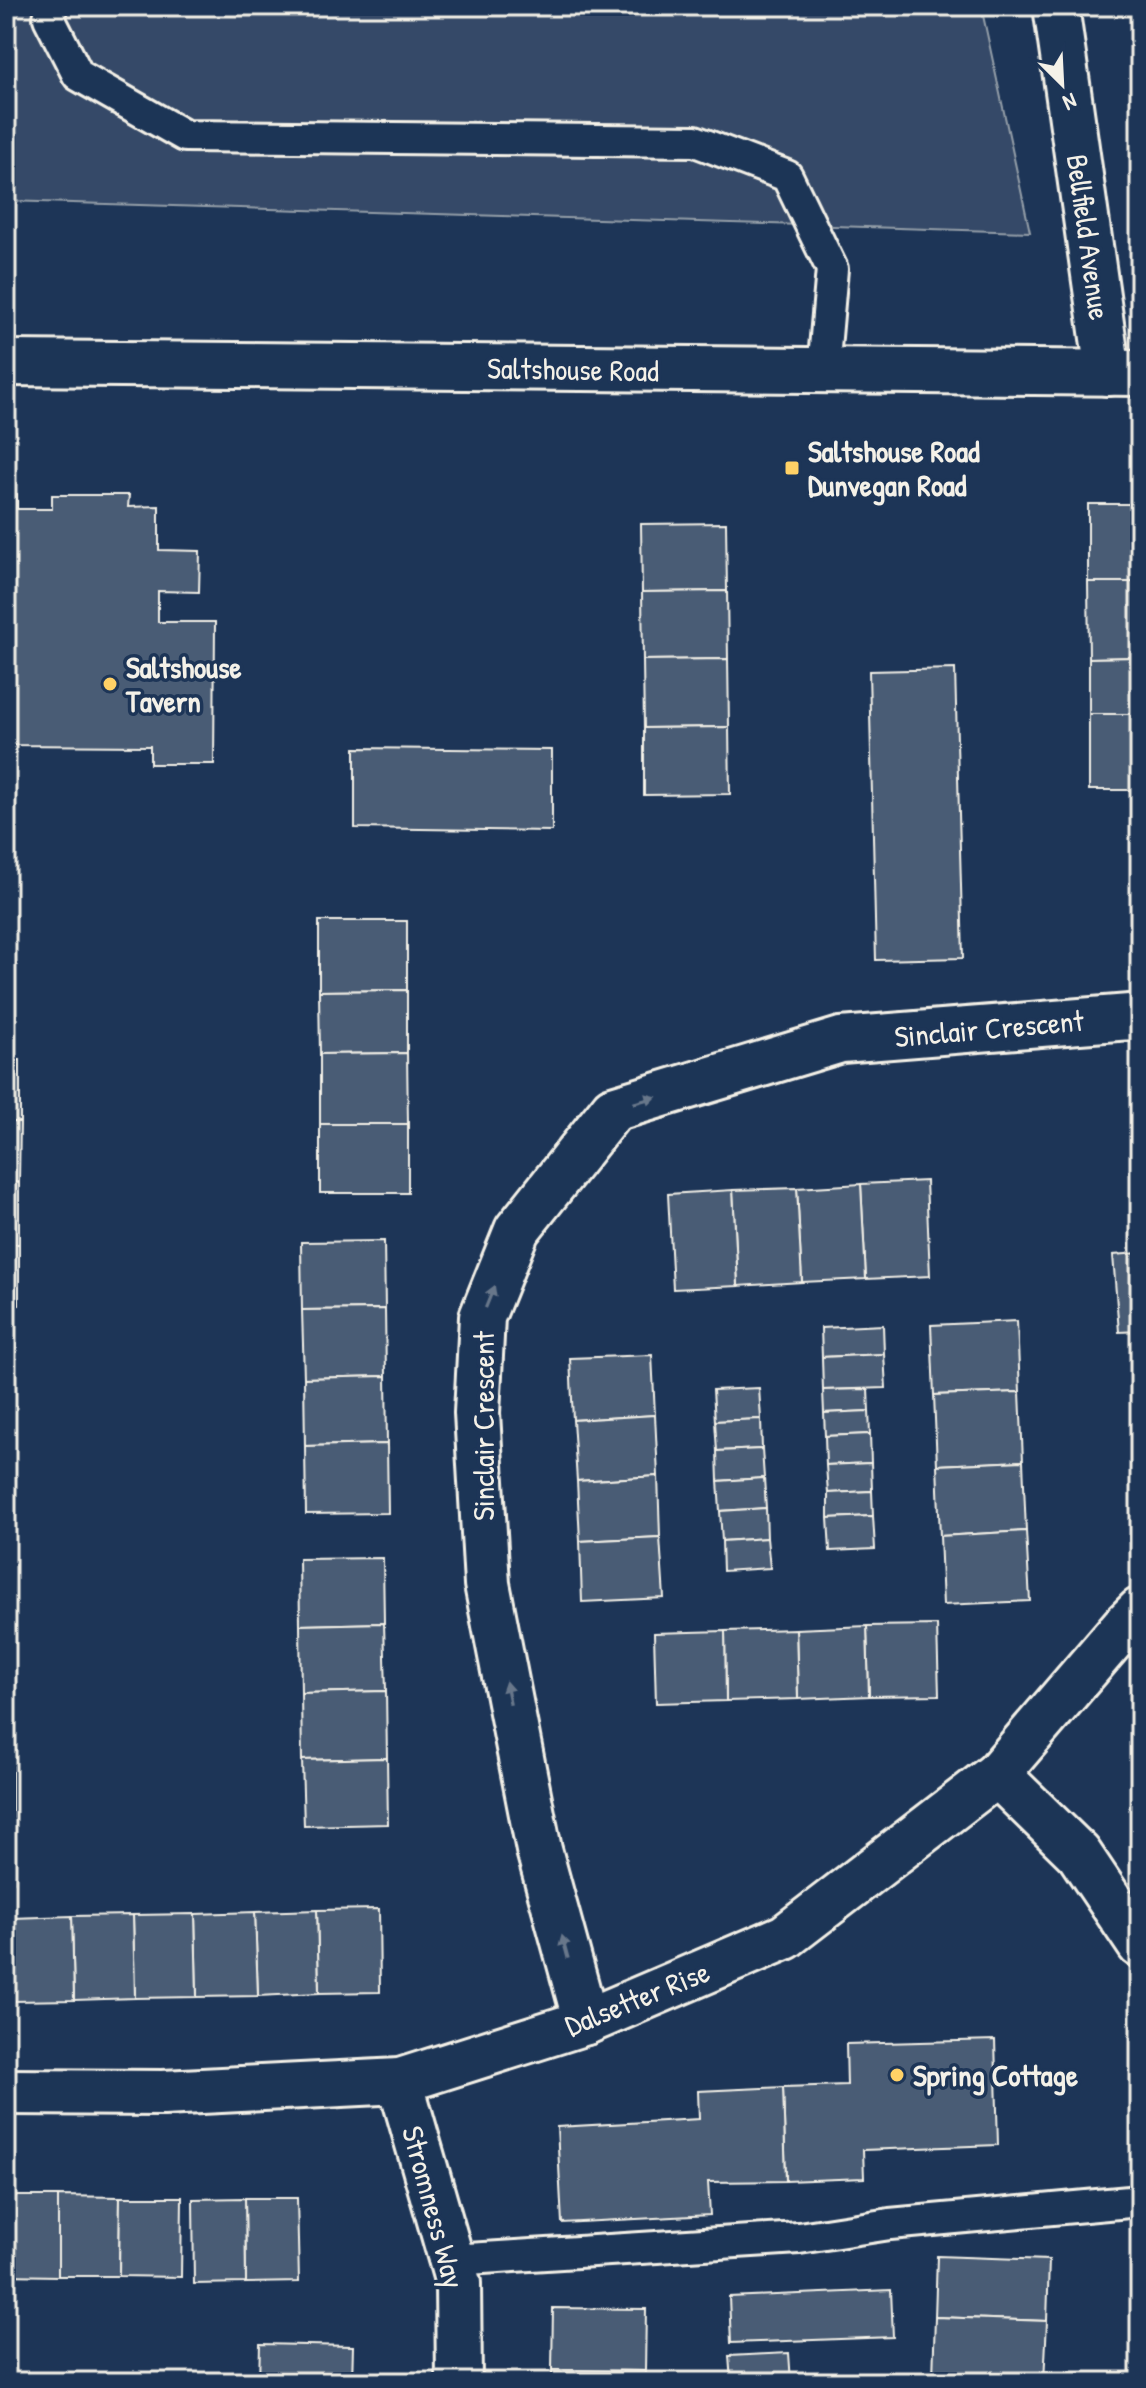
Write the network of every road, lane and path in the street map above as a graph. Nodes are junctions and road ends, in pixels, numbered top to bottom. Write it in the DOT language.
graph roads {
  1 [pos="52,6"];
  2 [pos="1056,6"];
  3 [pos="6,363"];
  4 [pos="823,371"];
  5 [pos="1124,373"];
  6 [pos="1140,1020"];
  7 [pos="1140,1610"];
  8 [pos="997,1774"];
  9 [pos="1140,1945"];
  10 [pos="586,2022"];
  11 [pos="400,2081"];
  12 [pos="6,2092"];
  13 [pos="1140,2201"];
  14 [pos="452,2260"];
  15 [pos="459,2382"];
  1 -- 4 [label="lane"];
  2 -- 5 [label="street, Bellfield Avenue"];
  3 -- 4 [label="street, Saltshouse Road"];
  4 -- 5 [label="street, Saltshouse Road"];
  10 -- 6 [label="street, Sinclair Crescent, one-way"];
  7 -- 8 [label="street, Dalsetter Rise"];
  8 -- 9 [label="street"];
  8 -- 10 [label="street, Dalsetter Rise"];
  10 -- 11 [label="street, Dalsetter Rise"];
  11 -- 12 [label="street, Dalsetter Rise"];
  11 -- 14 [label="street, Stromness Way"];
  13 -- 14 [label="lane"];
  14 -- 15 [label="street, Stromness Way"];
}
